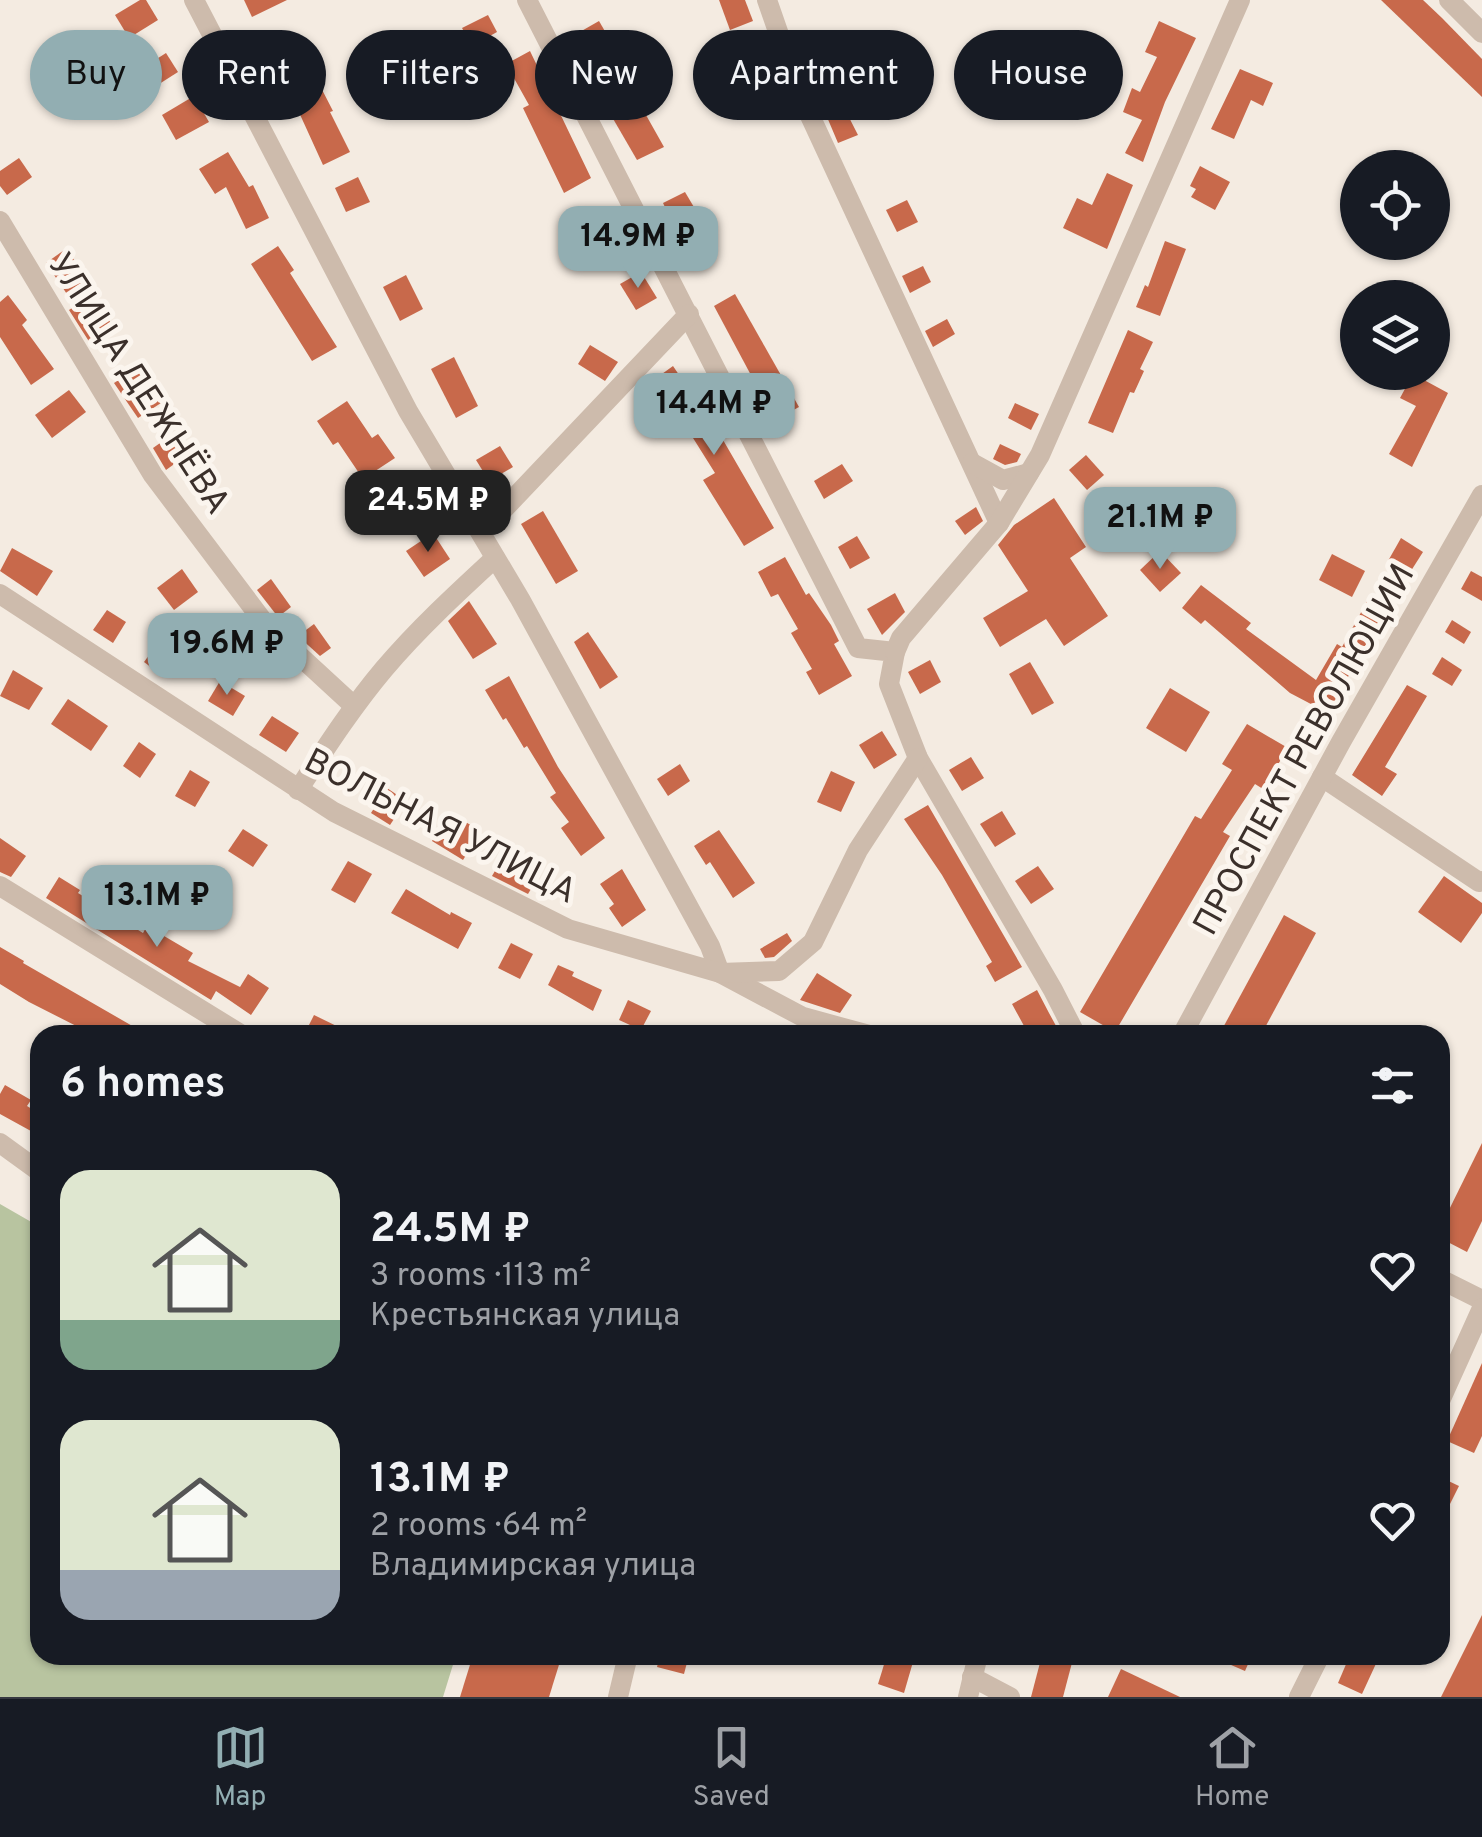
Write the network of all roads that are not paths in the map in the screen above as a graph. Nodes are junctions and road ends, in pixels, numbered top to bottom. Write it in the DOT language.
graph roads {
  1 [pos="194,0"];
  2 [pos="527,0"];
  3 [pos="768,0"];
  4 [pos="1240,0"];
  5 [pos="1449,0"];
  6 [pos="1482,33"];
  7 [pos="0,221"];
  8 [pos="689,314"];
  9 [pos="971,462"];
  10 [pos="1029,473"];
  11 [pos="1480,505"];
  12 [pos="999,523"];
  13 [pos="481,533"];
  14 [pos="495,558"];
  15 [pos="0,594"];
  16 [pos="895,652"];
  17 [pos="354,706"];
  18 [pos="918,758"];
  19 [pos="1322,778"];
  20 [pos="298,790"];
  21 [pos="1482,881"];
  22 [pos="0,886"];
  23 [pos="720,973"];
  24 [pos="228,1025"];
  25 [pos="834,1025"];
  26 [pos="1071,1025"];
  27 [pos="1187,1025"];
  28 [pos="0,1143"];
  29 [pos="30,1165"];
  30 [pos="1450,1284"];
  31 [pos="1482,1300"];
  32 [pos="1482,1308"];
  33 [pos="1450,1379"];
  34 [pos="626,1665"];
  35 [pos="1315,1665"];
  36 [pos="970,1687"];
  37 [pos="618,1697"];
  38 [pos="1010,1697"];
  39 [pos="1298,1697"];
  1 -- 13 [label="street"];
  2 -- 8 [label="street"];
  3 -- 9 [label="street"];
  4 -- 10 [label="street"];
  5 -- 6 [label="street"];
  7 -- 17 [label="street, УЛИЦА ДЕЖНЁВА"];
  8 -- 13 [label="street"];
  8 -- 16 [label="street"];
  9 -- 10 [label="street"];
  9 -- 12 [label="street"];
  10 -- 12 [label="street"];
  11 -- 19 [label="street, ПРОСПЕКТ РЕВОЛЮЦИИ"];
  12 -- 16 [label="street"];
  13 -- 14 [label="street"];
  14 -- 17 [label="street"];
  14 -- 23 [label="street"];
  15 -- 20 [label="street, ВОЛЬНАЯ УЛИЦА"];
  16 -- 18 [label="street"];
  17 -- 20 [label="street"];
  18 -- 23 [label="street"];
  18 -- 26 [label="street"];
  19 -- 21 [label="street"];
  19 -- 27 [label="street, ПРОСПЕКТ РЕВОЛЮЦИИ"];
  20 -- 23 [label="street, ВОЛЬНАЯ УЛИЦА"];
  22 -- 24 [label="street"];
  23 -- 25 [label="street"];
  28 -- 29 [label="street"];
  30 -- 31 [label="street"];
  32 -- 33 [label="street"];
  34 -- 37 [label="street"];
  35 -- 39 [label="street"];
  36 -- 38 [label="street"];
}
